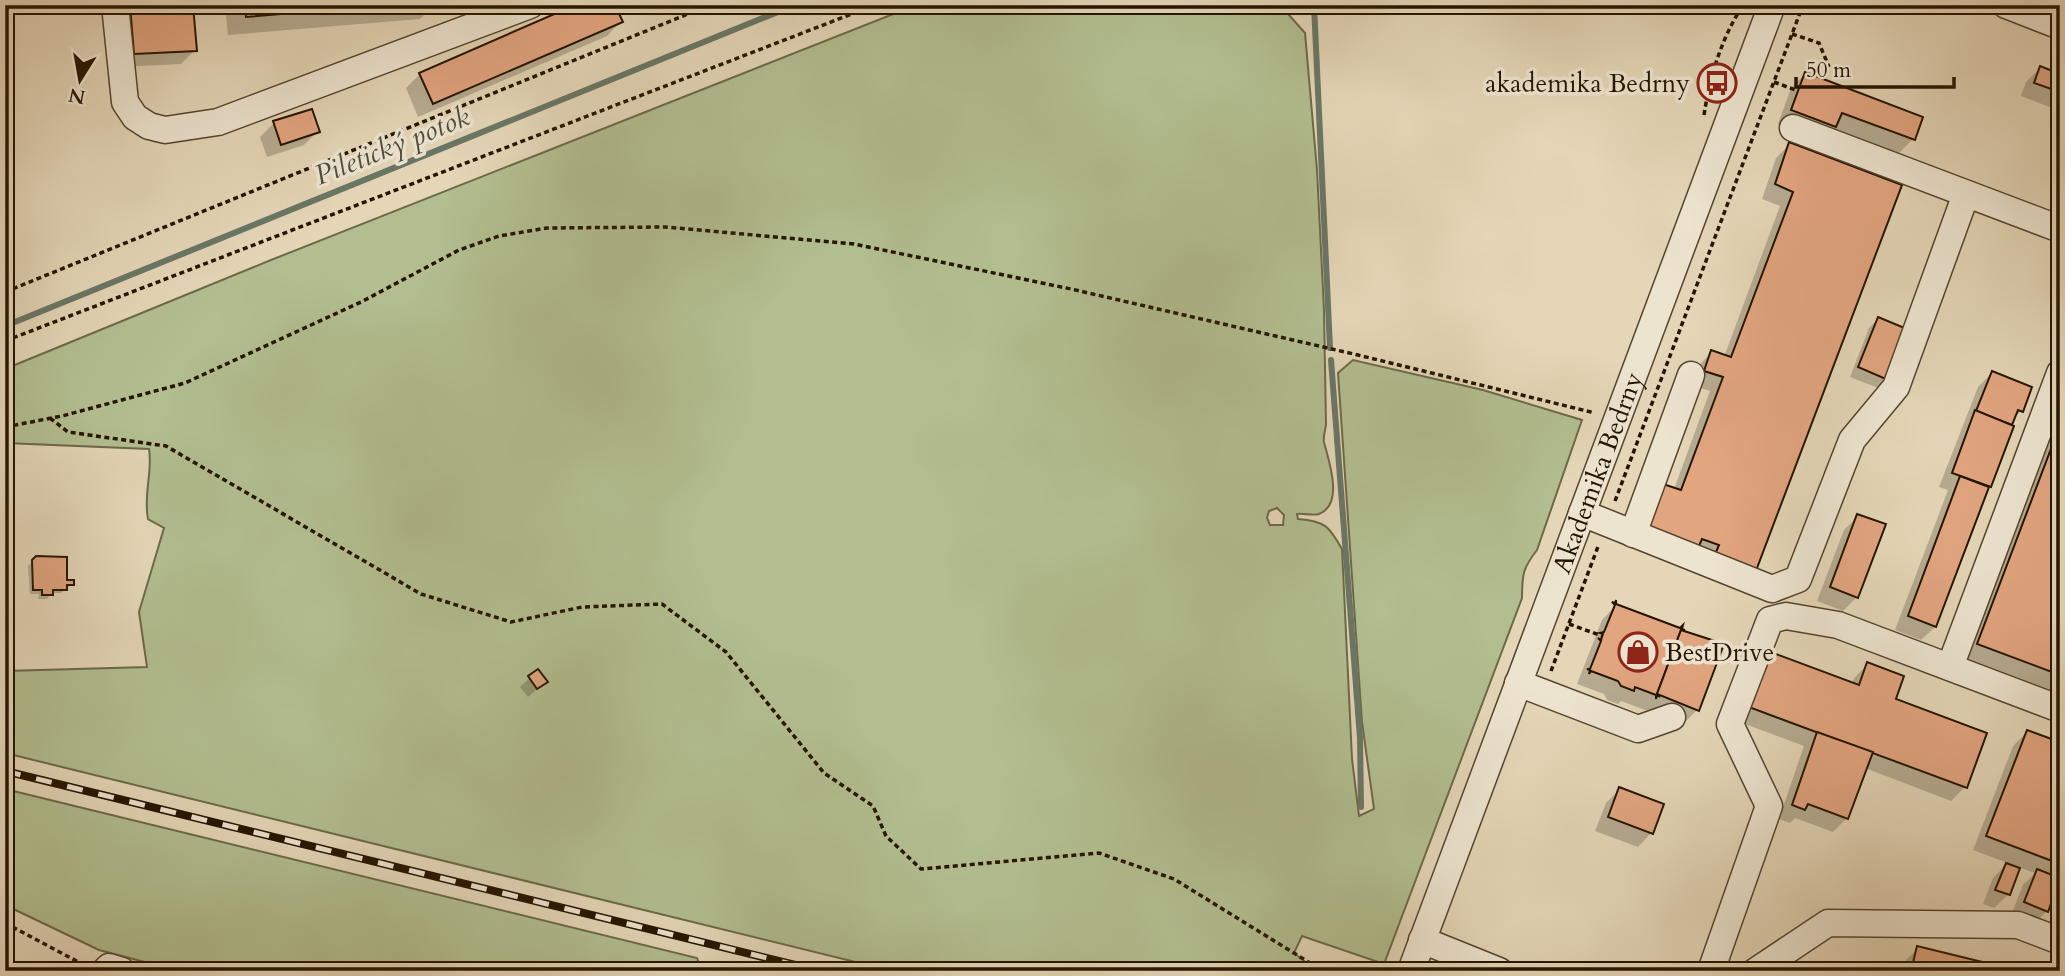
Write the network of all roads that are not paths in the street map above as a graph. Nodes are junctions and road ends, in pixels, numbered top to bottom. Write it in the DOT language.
graph roads {
  1 [pos="115,5"];
  2 [pos="530,5"];
  3 [pos="1772,5"];
  4 [pos="2006,5"];
  5 [pos="2060,26"];
  6 [pos="1793,128"];
  7 [pos="1966,194"];
  8 [pos="2060,229"];
  9 [pos="2060,373"];
  10 [pos="1691,375"];
  11 [pos="1582,513"];
  12 [pos="1633,534"];
  13 [pos="1950,667"];
  14 [pos="1530,688"];
  15 [pos="2060,709"];
  16 [pos="1672,717"];
  17 [pos="1422,940"];
  18 [pos="2060,941"];
  19 [pos="95,968"];
  20 [pos="122,971"];
  21 [pos="1411,971"];
  22 [pos="1499,971"];
  23 [pos="1711,971"];
  24 [pos="1756,971"];
  1 -- 2 [label="street"];
  3 -- 11 [label="street, Akademika Bedrny"];
  4 -- 5 [label="street"];
  6 -- 7 [label="street"];
  7 -- 8 [label="street"];
  7 -- 12 [label="street"];
  9 -- 13 [label="street"];
  10 -- 12 [label="street"];
  11 -- 12 [label="street"];
  11 -- 14 [label="street, Akademika Bedrny"];
  13 -- 15 [label="street"];
  13 -- 23 [label="street"];
  14 -- 16 [label="street"];
  14 -- 17 [label="street, Akademika Bedrny"];
  17 -- 21 [label="street, Akademika Bedrny"];
  17 -- 22 [label="street"];
  18 -- 24 [label="street"];
  19 -- 20 [label="street"];
}
